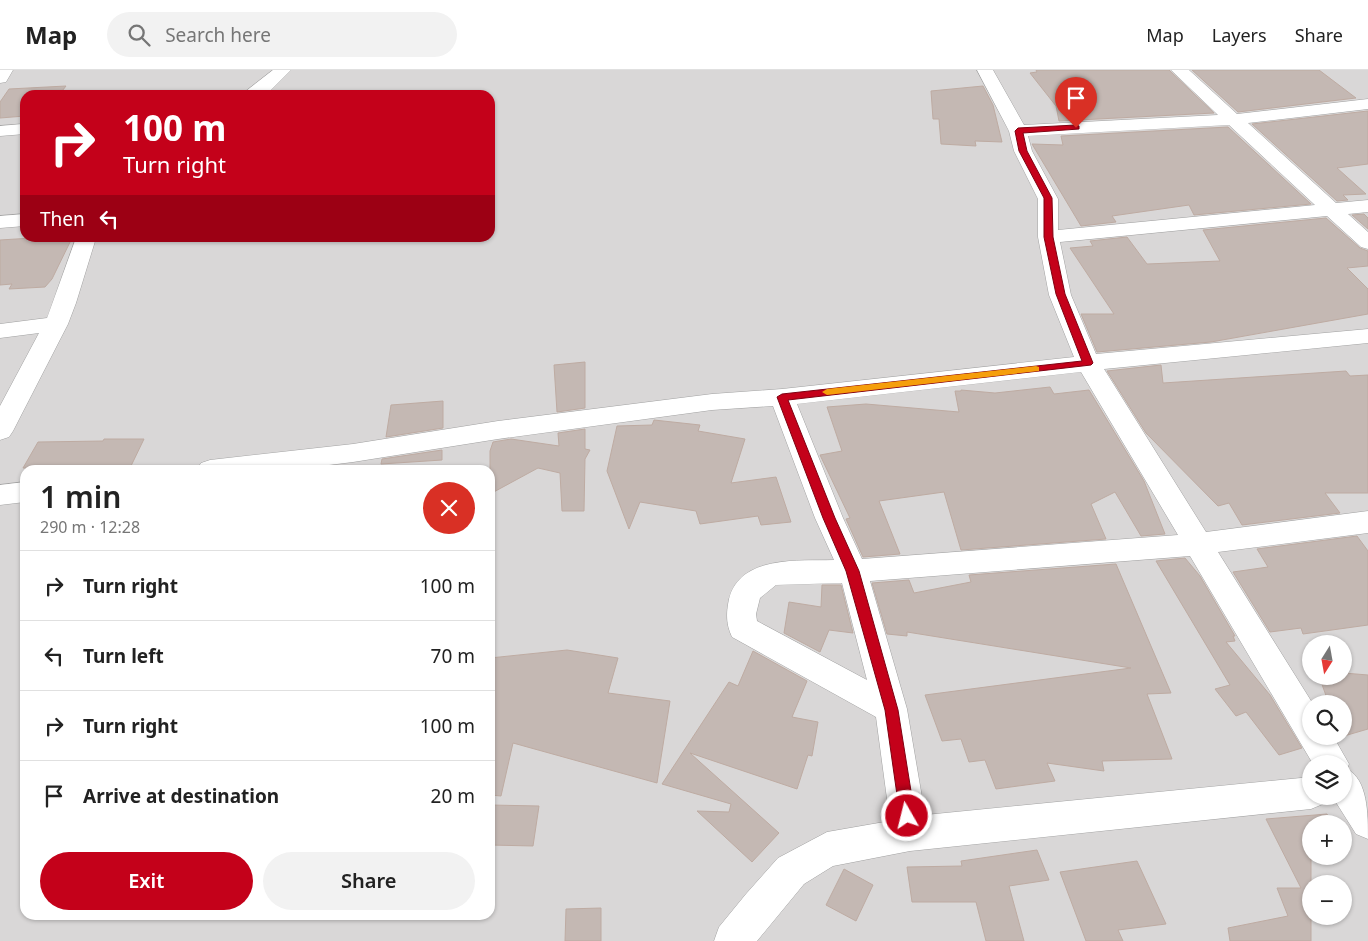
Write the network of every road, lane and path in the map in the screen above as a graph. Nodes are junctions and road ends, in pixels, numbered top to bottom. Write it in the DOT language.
graph roads {
  1 [pos="5,70"];
  2 [pos="283,70"];
  3 [pos="985,70"];
  4 [pos="1179,70"];
  5 [pos="0,78"];
  6 [pos="259,90"];
  7 [pos="1368,104"];
  8 [pos="1231,120"];
  9 [pos="20,129"];
  10 [pos="0,131"];
  11 [pos="1018,131"];
  12 [pos="1368,206"];
  13 [pos="1333,210"];
  14 [pos="20,220"];
  15 [pos="0,222"];
  16 [pos="1048,237"];
  17 [pos="85,242"];
  18 [pos="1368,244"];
  19 [pos="56,324"];
  20 [pos="0,331"];
  21 [pos="1368,336"];
  22 [pos="1088,363"];
  23 [pos="782,397"];
  24 [pos="0,431"];
  25 [pos="252,465"];
  26 [pos="20,493"];
  27 [pos="0,495"];
  28 [pos="1368,522"];
  29 [pos="1198,544"];
  30 [pos="852,571"];
  31 [pos="891,710"];
  32 [pos="1302,715"];
  33 [pos="1352,792"];
  34 [pos="1302,794"];
  35 [pos="1368,822"];
  36 [pos="910,834"];
  37 [pos="733,941"];
  1 -- 5 [label="street"];
  2 -- 6 [label="street"];
  3 -- 11 [label="street"];
  4 -- 8 [label="street"];
  7 -- 8 [label="street"];
  8 -- 11 [label="street"];
  8 -- 13 [label="street"];
  9 -- 10 [label="street"];
  11 -- 16 [label="street"];
  12 -- 13 [label="street"];
  13 -- 16 [label="street"];
  13 -- 18 [label="street"];
  14 -- 15 [label="street"];
  16 -- 22 [label="street"];
  17 -- 19 [label="street"];
  19 -- 20 [label="street"];
  19 -- 24 [label="street"];
  21 -- 22 [label="street"];
  22 -- 23 [label="street"];
  22 -- 29 [label="street"];
  23 -- 25 [label="street"];
  23 -- 30 [label="street"];
  26 -- 27 [label="street"];
  28 -- 29 [label="street"];
  29 -- 30 [label="street"];
  29 -- 32 [label="street"];
  30 -- 31 [label="street"];
  30 -- 31 [label="street"];
  31 -- 36 [label="street"];
  33 -- 35 [label="street"];
  34 -- 36 [label="street"];
  36 -- 37 [label="street"];
}
